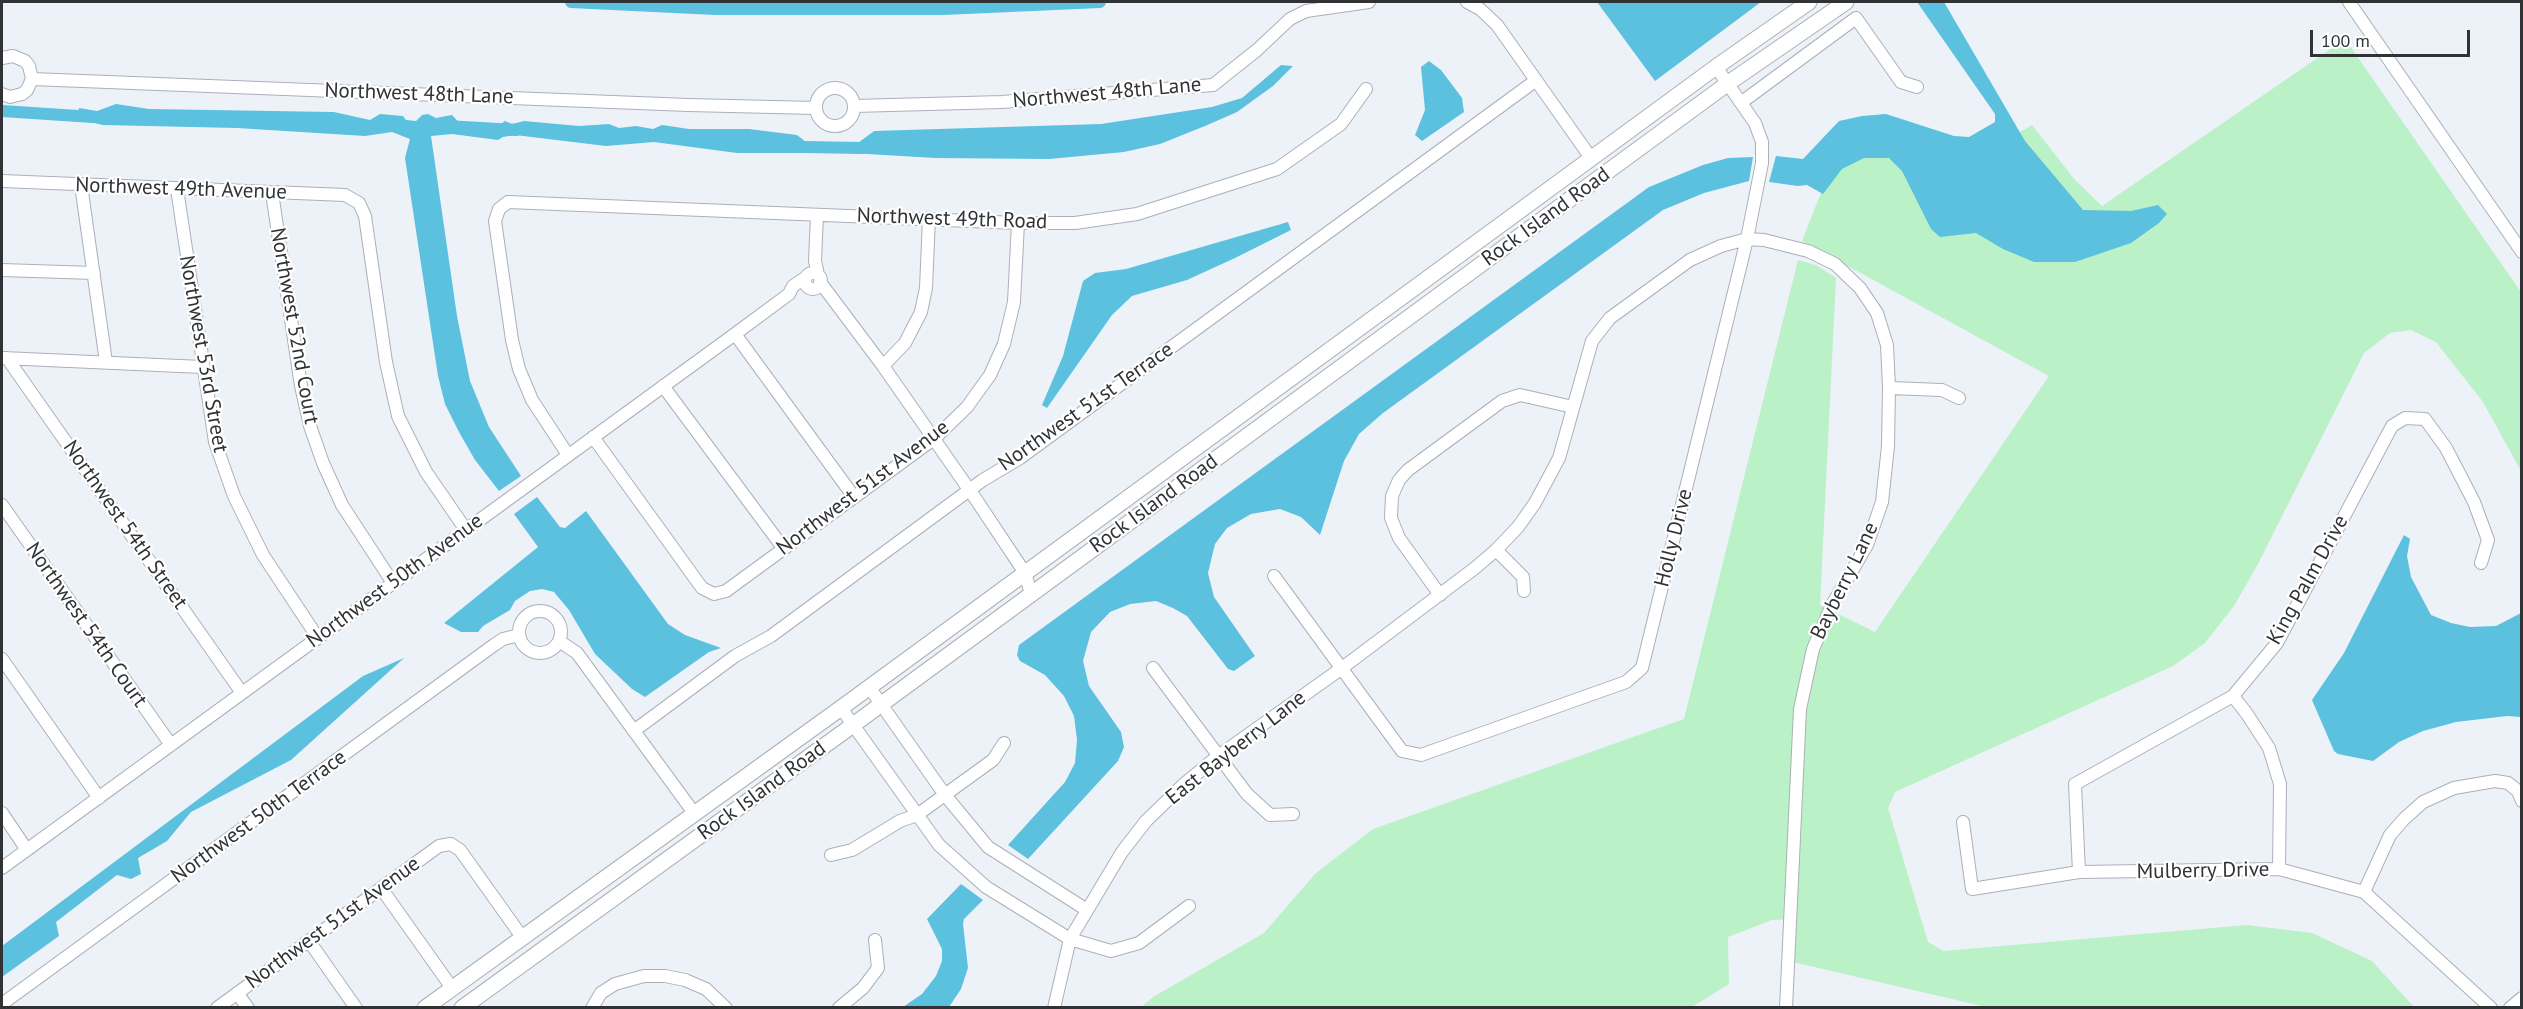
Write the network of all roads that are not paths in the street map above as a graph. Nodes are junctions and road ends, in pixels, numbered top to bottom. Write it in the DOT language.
graph roads {
  1 [pos="1369,2"];
  2 [pos="1467,2"];
  3 [pos="1809,2"];
  4 [pos="1846,2"];
  5 [pos="2349,2"];
  6 [pos="2,58"];
  7 [pos="1716,67"];
  8 [pos="32,78"];
  9 [pos="1536,81"];
  10 [pos="1727,84"];
  11 [pos="1917,87"];
  12 [pos="1366,89"];
  13 [pos="2,94"];
  14 [pos="1742,102"];
  15 [pos="854,106"];
  16 [pos="811,107"];
  17 [pos="1591,158"];
  18 [pos="2,181"];
  19 [pos="81,185"];
  20 [pos="177,189"];
  21 [pos="272,193"];
  22 [pos="818,215"];
  23 [pos="929,218"];
  24 [pos="1018,223"];
  25 [pos="1747,240"];
  26 [pos="2522,252"];
  27 [pos="2,270"];
  28 [pos="94,273"];
  29 [pos="813,281"];
  30 [pos="735,334"];
  31 [pos="4,358"];
  32 [pos="106,362"];
  33 [pos="883,366"];
  34 [pos="202,367"];
  35 [pos="663,386"];
  36 [pos="1889,388"];
  37 [pos="1959,399"];
  38 [pos="1573,407"];
  39 [pos="593,438"];
  40 [pos="935,438"];
  41 [pos="568,455"];
  42 [pos="970,491"];
  43 [pos="854,497"];
  44 [pos="2,505"];
  45 [pos="466,530"];
  46 [pos="784,549"];
  47 [pos="1496,550"];
  48 [pos="2481,563"];
  49 [pos="1024,573"];
  50 [pos="1274,576"];
  51 [pos="393,583"];
  52 [pos="1524,591"];
  53 [pos="1031,594"];
  54 [pos="1440,595"];
  55 [pos="519,635"];
  56 [pos="318,638"];
  57 [pos="559,641"];
  58 [pos="2,659"];
  59 [pos="1153,668"];
  60 [pos="1342,668"];
  61 [pos="869,687"];
  62 [pos="242,693"];
  63 [pos="2233,696"];
  64 [pos="882,704"];
  65 [pos="840,708"];
  66 [pos="853,725"];
  67 [pos="635,730"];
  68 [pos="1004,743"];
  69 [pos="171,745"];
  70 [pos="1217,757"];
  71 [pos="945,795"];
  72 [pos="99,798"];
  73 [pos="2522,801"];
  74 [pos="2,813"];
  75 [pos="694,813"];
  76 [pos="1293,814"];
  77 [pos="916,815"];
  78 [pos="1962,822"];
  79 [pos="27,850"];
  80 [pos="831,855"];
  81 [pos="2,868"];
  82 [pos="2279,869"];
  83 [pos="2079,872"];
  84 [pos="381,888"];
  85 [pos="2364,892"];
  86 [pos="1190,906"];
  87 [pos="1087,910"];
  88 [pos="522,937"];
  89 [pos="1070,939"];
  90 [pos="875,940"];
  91 [pos="309,941"];
  92 [pos="452,988"];
  93 [pos="237,993"];
  94 [pos="2522,998"];
  95 [pos="2,1004"];
  96 [pos="217,1008"];
  97 [pos="248,1008"];
  98 [pos="356,1008"];
  99 [pos="425,1008"];
  100 [pos="462,1008"];
  101 [pos="592,1008"];
  102 [pos="726,1008"];
  103 [pos="839,1008"];
  104 [pos="1054,1008"];
  105 [pos="1786,1008"];
  106 [pos="2491,1008"];
  107 [pos="2510,1008"];
  1 -- 15 [label="street, Northwest 48th Lane"];
  2 -- 9 [label="street"];
  3 -- 7 [label="main road, Rock Island Road"];
  4 -- 10 [label="main road, Rock Island Road"];
  5 -- 26 [label="street"];
  6 -- 8 [label="street"];
  7 -- 10 [label="street, Holly Drive"];
  7 -- 17 [label="main road, Rock Island Road"];
  8 -- 13 [label="street"];
  8 -- 16 [label="street, Northwest 48th Lane"];
  9 -- 17 [label="street"];
  9 -- 42 [label="street, Northwest 51st Terrace"];
  10 -- 14 [label="street, Holly Drive"];
  10 -- 53 [label="main road, Rock Island Road"];
  11 -- 14 [label="street"];
  12 -- 24 [label="street, Northwest 49th Road"];
  14 -- 25 [label="street, Holly Drive"];
  15 -- 16 [label="street"];
  15 -- 16 [label="street"];
  17 -- 49 [label="main road, Rock Island Road"];
  18 -- 19 [label="street, Northwest 49th Avenue"];
  19 -- 20 [label="street, Northwest 49th Avenue"];
  19 -- 28 [label="street"];
  20 -- 21 [label="street, Northwest 49th Avenue"];
  20 -- 34 [label="street, Northwest 53rd Street"];
  21 -- 45 [label="street, Northwest 49th Avenue"];
  21 -- 51 [label="street, Northwest 52nd Court"];
  22 -- 23 [label="street, Northwest 49th Road"];
  22 -- 29 [label="street"];
  22 -- 41 [label="street, Northwest 49th Road"];
  23 -- 24 [label="street, Northwest 49th Road"];
  23 -- 33 [label="street"];
  24 -- 40 [label="street, Northwest 51st Avenue"];
  25 -- 36 [label="street, Bayberry Lane"];
  25 -- 38 [label="street, East Bayberry Lane"];
  25 -- 60 [label="street, Holly Drive"];
  27 -- 28 [label="street"];
  28 -- 32 [label="street"];
  29 -- 30 [label="street, Northwest 50th Avenue"];
  29 -- 33 [label="street"];
  30 -- 35 [label="street, Northwest 50th Avenue"];
  30 -- 43 [label="street"];
  31 -- 32 [label="street"];
  31 -- 62 [label="street, Northwest 54th Street"];
  32 -- 34 [label="street"];
  33 -- 40 [label="street"];
  34 -- 56 [label="street, Northwest 53rd Street"];
  35 -- 39 [label="street, Northwest 50th Avenue"];
  35 -- 46 [label="street"];
  36 -- 37 [label="street"];
  36 -- 105 [label="street, Bayberry Lane"];
  38 -- 47 [label="street, East Bayberry Lane"];
  38 -- 54 [label="street"];
  39 -- 41 [label="street, Northwest 50th Avenue"];
  39 -- 46 [label="street, Northwest 51st Avenue"];
  40 -- 42 [label="street"];
  40 -- 43 [label="street, Northwest 51st Avenue"];
  41 -- 45 [label="street, Northwest 50th Avenue"];
  42 -- 49 [label="street"];
  42 -- 67 [label="street, Northwest 51st Terrace"];
  43 -- 46 [label="street, Northwest 51st Avenue"];
  44 -- 69 [label="street, Northwest 54th Court"];
  45 -- 51 [label="street, Northwest 50th Avenue"];
  47 -- 52 [label="street"];
  47 -- 54 [label="street, East Bayberry Lane"];
  48 -- 63 [label="street, King Palm Drive"];
  49 -- 53 [label="street"];
  49 -- 61 [label="main road, Rock Island Road"];
  50 -- 60 [label="street, Holly Drive"];
  51 -- 56 [label="street, Northwest 50th Avenue"];
  53 -- 64 [label="main road, Rock Island Road"];
  54 -- 60 [label="street, East Bayberry Lane"];
  55 -- 57 [label="street"];
  55 -- 57 [label="street"];
  55 -- 95 [label="street, Northwest 50th Terrace"];
  56 -- 62 [label="street, Northwest 50th Avenue"];
  57 -- 67 [label="street"];
  58 -- 72 [label="street"];
  59 -- 70 [label="street"];
  60 -- 70 [label="street, East Bayberry Lane"];
  61 -- 64 [label="street"];
  61 -- 65 [label="main road, Rock Island Road"];
  62 -- 69 [label="street, Northwest 50th Avenue"];
  63 -- 82 [label="street"];
  63 -- 83 [label="street, King Palm Drive"];
  64 -- 66 [label="main road, Rock Island Road"];
  64 -- 71 [label="street"];
  65 -- 66 [label="street"];
  65 -- 75 [label="main road, Rock Island Road"];
  66 -- 77 [label="street"];
  66 -- 100 [label="main road, Rock Island Road"];
  67 -- 75 [label="street"];
  68 -- 71 [label="street"];
  69 -- 72 [label="street, Northwest 50th Avenue"];
  70 -- 76 [label="street"];
  70 -- 87 [label="street, East Bayberry Lane"];
  71 -- 77 [label="street"];
  71 -- 87 [label="street"];
  72 -- 79 [label="street, Northwest 50th Avenue"];
  73 -- 85 [label="street"];
  74 -- 79 [label="street"];
  75 -- 88 [label="main road, Rock Island Road"];
  77 -- 80 [label="street"];
  77 -- 89 [label="street"];
  78 -- 83 [label="street, Mulberry Drive"];
  79 -- 81 [label="street, Northwest 50th Avenue"];
  82 -- 83 [label="street, Mulberry Drive"];
  82 -- 85 [label="street, Mulberry Drive"];
  84 -- 88 [label="street, Northwest 51st Avenue"];
  84 -- 91 [label="street, Northwest 51st Avenue"];
  84 -- 92 [label="street"];
  85 -- 106 [label="street, Mulberry Drive"];
  86 -- 89 [label="street"];
  87 -- 89 [label="street, East Bayberry Lane"];
  88 -- 92 [label="main road, Rock Island Road"];
  89 -- 104 [label="street, East Bayberry Lane"];
  90 -- 103 [label="street"];
  91 -- 93 [label="street, Northwest 51st Avenue"];
  91 -- 98 [label="street"];
  92 -- 99 [label="main road, Rock Island Road"];
  93 -- 96 [label="street, Northwest 51st Avenue"];
  93 -- 97 [label="street"];
  94 -- 107 [label="street"];
  101 -- 102 [label="street"];
}
